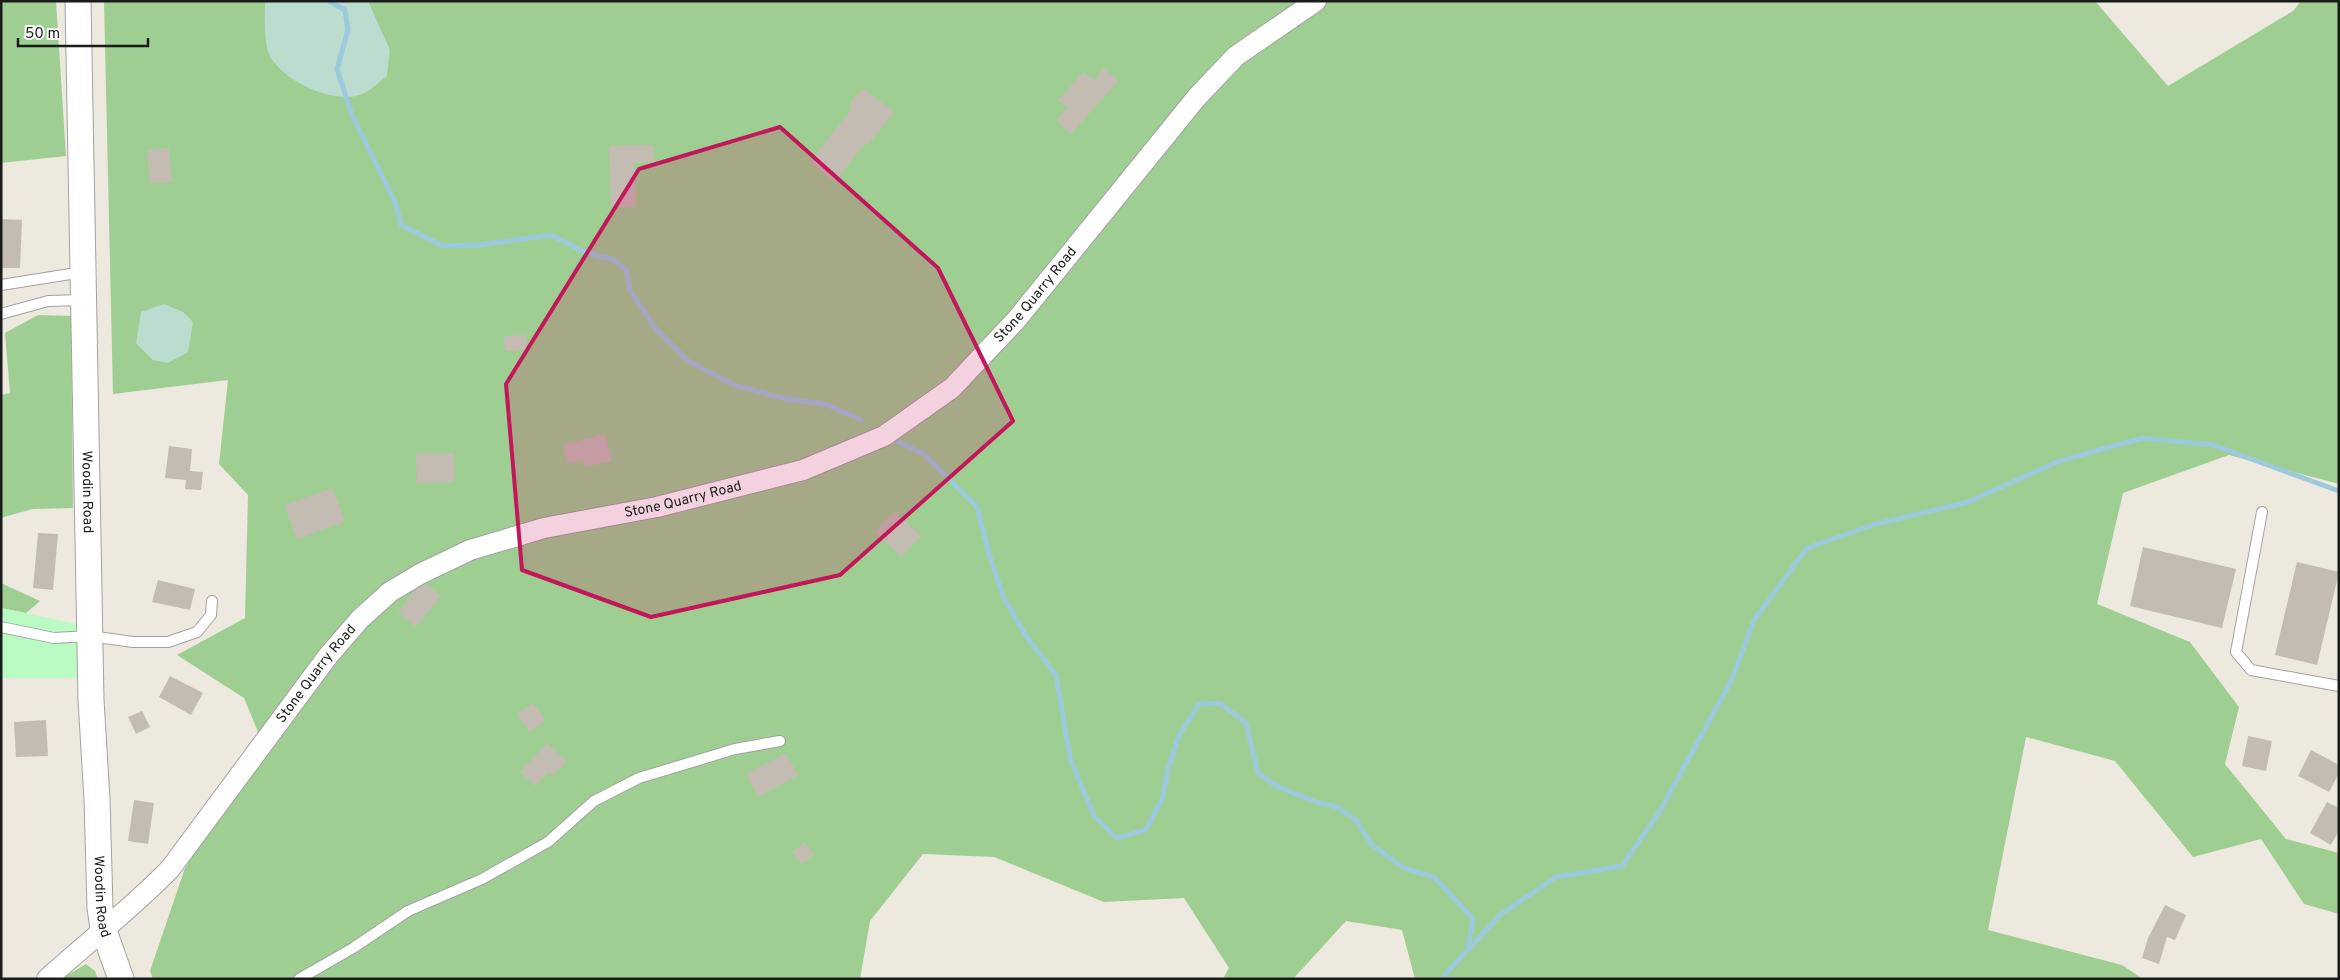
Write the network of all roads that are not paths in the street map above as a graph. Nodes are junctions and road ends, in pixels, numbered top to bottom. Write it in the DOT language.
graph roads {
  1 [pos="78,1"];
  2 [pos="1316,1"];
  3 [pos="84,272"];
  4 [pos="1,285"];
  5 [pos="84,300"];
  6 [pos="1,314"];
  7 [pos="2262,512"];
  8 [pos="212,601"];
  9 [pos="1,627"];
  10 [pos="90,636"];
  11 [pos="2338,684"];
  12 [pos="780,741"];
  13 [pos="103,928"];
  14 [pos="47,979"];
  15 [pos="121,979"];
  16 [pos="299,979"];
  1 -- 3 [label="street, Woodin Road"];
  2 -- 13 [label="street, Stone Quarry Road"];
  3 -- 4 [label="lane"];
  3 -- 5 [label="street, Woodin Road"];
  5 -- 6 [label="lane"];
  5 -- 10 [label="street, Woodin Road"];
  7 -- 11 [label="lane"];
  8 -- 10 [label="lane"];
  9 -- 10 [label="lane"];
  10 -- 13 [label="street, Woodin Road"];
  12 -- 16 [label="lane"];
  13 -- 14 [label="street, Stone Quarry Road"];
  13 -- 15 [label="street, Woodin Road"];
}
